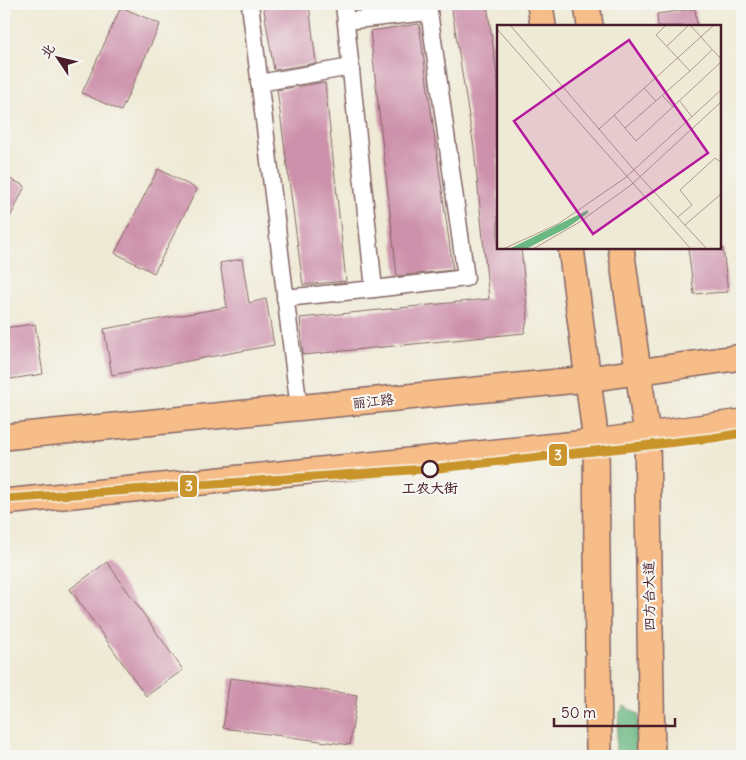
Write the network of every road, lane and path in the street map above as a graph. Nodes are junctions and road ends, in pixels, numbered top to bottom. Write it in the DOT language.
graph roads {
  1 [pos="250,4"];
  2 [pos="344,4"];
  3 [pos="540,4"];
  4 [pos="587,4"];
  5 [pos="428,8"];
  6 [pos="346,21"];
  7 [pos="543,25"];
  8 [pos="590,25"];
  9 [pos="351,67"];
  10 [pos="259,82"];
  11 [pos="571,249"];
  12 [pos="622,249"];
  13 [pos="374,289"];
  14 [pos="286,298"];
  15 [pos="742,357"];
  16 [pos="639,372"];
  17 [pos="588,379"];
  18 [pos="299,409"];
  19 [pos="742,422"];
  20 [pos="647,435"];
  21 [pos="4,437"];
  22 [pos="596,442"];
  23 [pos="4,502"];
  24 [pos="599,756"];
  25 [pos="652,756"];
  1 -- 10 [label="street"];
  2 -- 6 [label="street"];
  3 -- 7 [label="main road"];
  4 -- 8 [label="main road"];
  5 -- 6 [label="street"];
  5 -- 13 [label="street"];
  6 -- 9 [label="street"];
  9 -- 10 [label="street"];
  9 -- 13 [label="street"];
  10 -- 14 [label="street"];
  11 -- 17 [label="main road"];
  12 -- 16 [label="main road"];
  13 -- 14 [label="street"];
  14 -- 18 [label="street"];
  15 -- 16 [label="main road, 丽江路"];
  16 -- 17 [label="main road, 丽江路"];
  16 -- 20 [label="main road"];
  17 -- 18 [label="main road, 丽江路"];
  17 -- 22 [label="main road"];
  18 -- 21 [label="main road, 丽江路"];
  19 -- 20 [label="main road"];
  20 -- 22 [label="main road"];
  20 -- 25 [label="main road, 四方台大道"];
  22 -- 23 [label="main road"];
  22 -- 24 [label="main road"];
}
